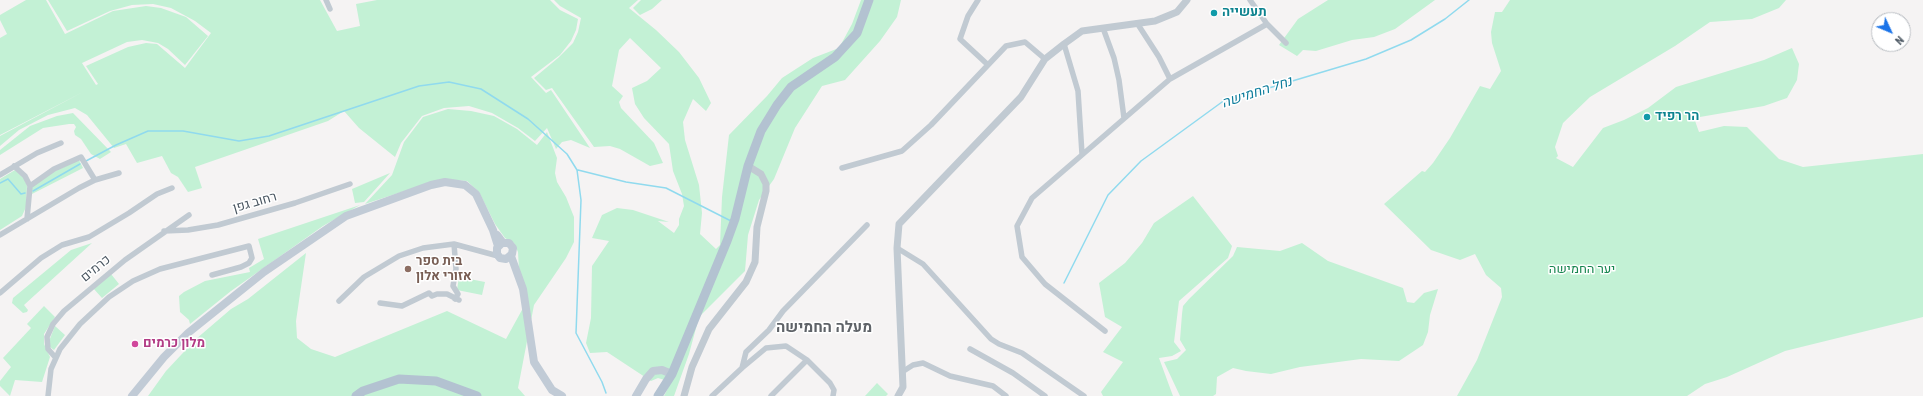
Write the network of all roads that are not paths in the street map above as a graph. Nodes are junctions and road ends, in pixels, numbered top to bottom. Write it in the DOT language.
graph roads {
  1 [pos="326,0"];
  2 [pos="869,0"];
  3 [pos="978,0"];
  4 [pos="1187,0"];
  5 [pos="1250,0"];
  6 [pos="330,9"];
  7 [pos="1137,23"];
  8 [pos="1267,24"];
  9 [pos="1103,28"];
  10 [pos="1286,43"];
  11 [pos="1064,44"];
  12 [pos="1045,59"];
  13 [pos="987,64"];
  14 [pos="1170,80"];
  15 [pos="1124,118"];
  16 [pos="62,143"];
  17 [pos="1082,154"];
  18 [pos="14,166"];
  19 [pos="748,166"];
  20 [pos="842,168"];
  21 [pos="119,173"];
  22 [pos="0,175"];
  23 [pos="95,180"];
  24 [pos="350,184"];
  25 [pos="30,186"];
  26 [pos="172,188"];
  27 [pos="188,215"];
  28 [pos="27,218"];
  29 [pos="867,225"];
  30 [pos="164,231"];
  31 [pos="0,235"];
  32 [pos="454,244"];
  33 [pos="500,244"];
  34 [pos="897,248"];
  35 [pos="504,257"];
  36 [pos="212,274"];
  37 [pos="0,293"];
  38 [pos="339,301"];
  39 [pos="380,303"];
  40 [pos="1105,331"];
  41 [pos="970,350"];
  42 [pos="55,357"];
  43 [pos="808,360"];
  44 [pos="742,368"];
  45 [pos="902,372"];
  46 [pos="672,374"];
  47 [pos="48,396"];
  48 [pos="132,396"];
  49 [pos="356,396"];
  50 [pos="477,396"];
  51 [pos="562,396"];
  52 [pos="636,396"];
  53 [pos="658,396"];
  54 [pos="684,396"];
  55 [pos="712,396"];
  56 [pos="771,396"];
  57 [pos="833,396"];
  58 [pos="899,396"];
  59 [pos="1006,396"];
  60 [pos="1045,396"];
  61 [pos="1084,396"];
  1 -- 6 [label="street"];
  2 -- 19 [label="main road"];
  3 -- 13 [label="street"];
  4 -- 7 [label="street"];
  5 -- 8 [label="street"];
  7 -- 9 [label="street"];
  7 -- 14 [label="street"];
  8 -- 10 [label="street"];
  8 -- 14 [label="street"];
  9 -- 11 [label="street"];
  9 -- 15 [label="street"];
  11 -- 12 [label="street"];
  11 -- 17 [label="street"];
  12 -- 13 [label="street"];
  12 -- 34 [label="street"];
  13 -- 20 [label="street"];
  14 -- 15 [label="street"];
  15 -- 17 [label="street"];
  16 -- 18 [label="street"];
  17 -- 40 [label="street"];
  18 -- 22 [label="street"];
  18 -- 25 [label="street"];
  19 -- 46 [label="main road"];
  19 -- 54 [label="street"];
  21 -- 23 [label="street"];
  23 -- 25 [label="street"];
  23 -- 28 [label="street"];
  24 -- 30 [label="street, רחוב גפן"];
  25 -- 28 [label="street"];
  26 -- 37 [label="street"];
  27 -- 30 [label="street, כרמים"];
  28 -- 31 [label="street"];
  29 -- 44 [label="street"];
  30 -- 42 [label="street, כרמים"];
  32 -- 35 [label="street"];
  32 -- 38 [label="street"];
  32 -- 39 [label="street"];
  33 -- 35 [label="main road"];
  33 -- 35 [label="main road"];
  33 -- 48 [label="main road"];
  34 -- 45 [label="street"];
  34 -- 61 [label="street"];
  35 -- 51 [label="main road"];
  36 -- 42 [label="street"];
  41 -- 60 [label="street"];
  42 -- 47 [label="street"];
  43 -- 44 [label="street"];
  43 -- 56 [label="street"];
  43 -- 57 [label="street"];
  44 -- 55 [label="street"];
  45 -- 58 [label="street"];
  45 -- 59 [label="street"];
  46 -- 52 [label="main road"];
  46 -- 53 [label="main road"];
  49 -- 50 [label="main road"];
}
